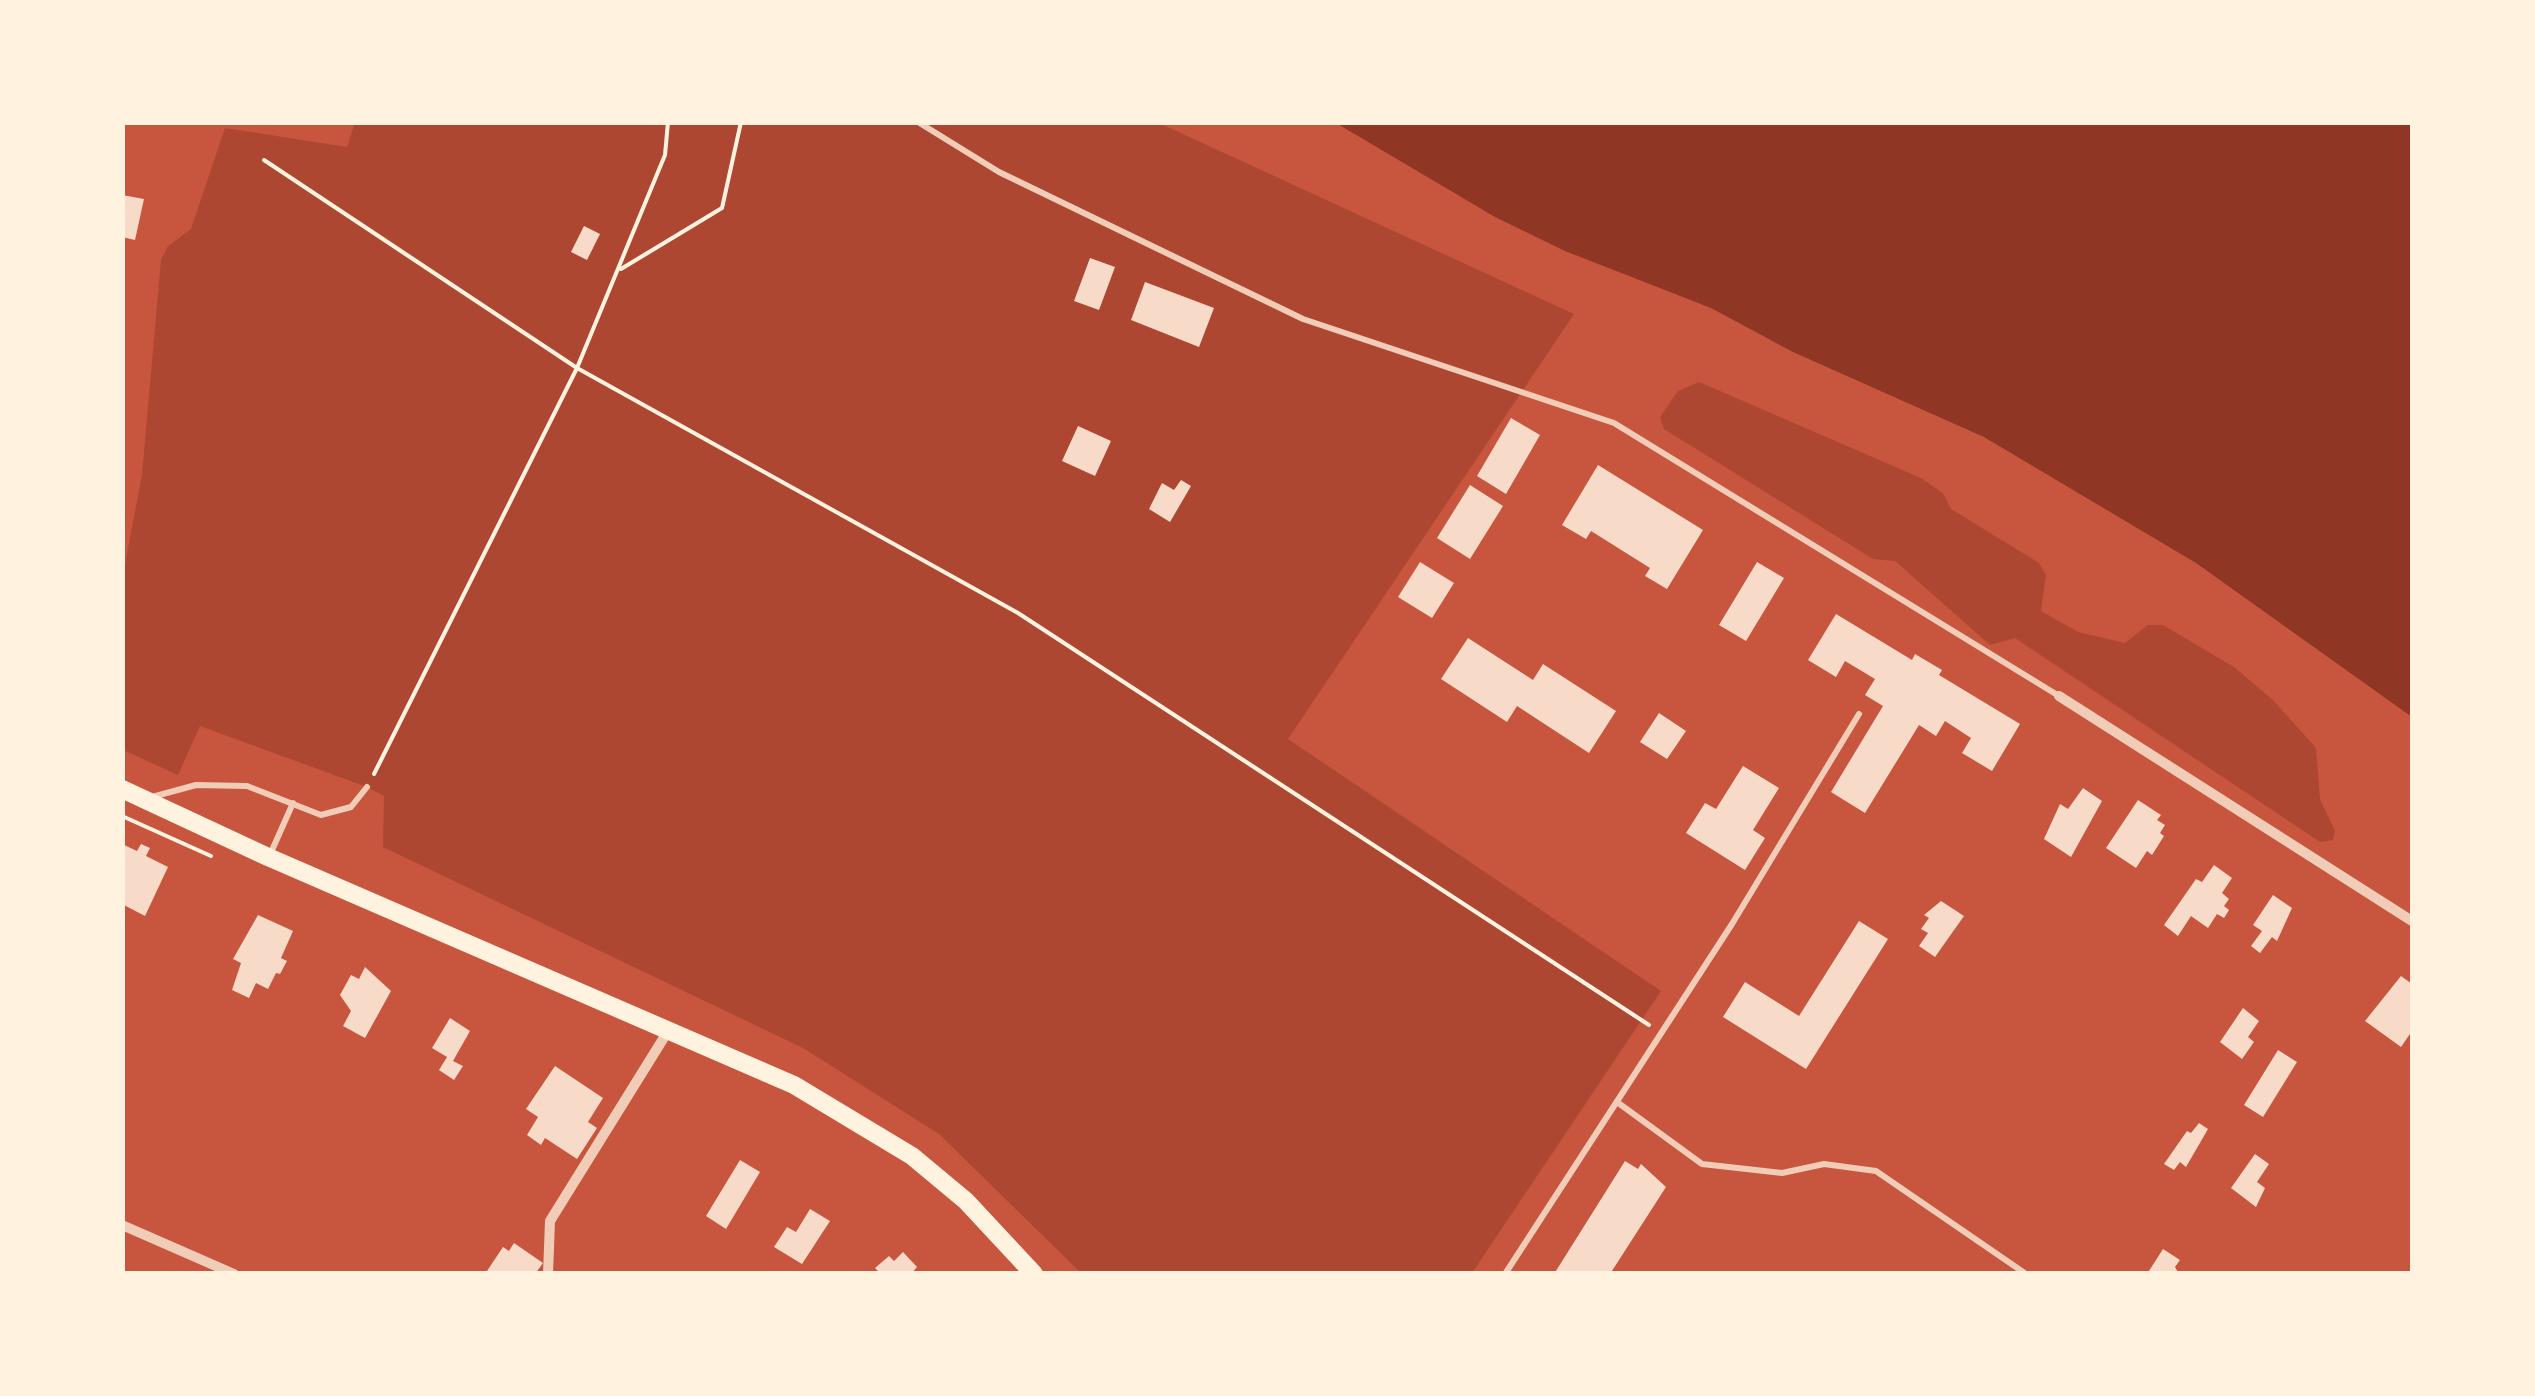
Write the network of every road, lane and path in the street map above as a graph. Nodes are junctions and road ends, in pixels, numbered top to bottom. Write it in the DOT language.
graph roads {
  1 [pos="668,122"];
  2 [pos="741,122"];
  3 [pos="918,122"];
  4 [pos="264,160"];
  5 [pos="618,271"];
  6 [pos="577,368"];
  7 [pos="2058,696"];
  8 [pos="1859,714"];
  9 [pos="367,787"];
  10 [pos="122,789"];
  11 [pos="145,800"];
  12 [pos="293,803"];
  13 [pos="122,816"];
  14 [pos="211,856"];
  15 [pos="268,857"];
  16 [pos="2412,921"];
  17 [pos="668,1030"];
  18 [pos="1661,1033"];
  19 [pos="1618,1102"];
  20 [pos="122,1225"];
  21 [pos="234,1274"];
  22 [pos="548,1274"];
  23 [pos="1034,1274"];
  24 [pos="1505,1274"];
  25 [pos="2026,1274"];
  1 -- 5 [label="path"];
  2 -- 5 [label="path"];
  3 -- 7 [label="lane"];
  4 -- 6 [label="path"];
  5 -- 6 [label="path"];
  6 -- 9 [label="path"];
  6 -- 18 [label="path"];
  7 -- 16 [label="street"];
  8 -- 18 [label="lane"];
  9 -- 12 [label="lane"];
  10 -- 11 [label="main road"];
  11 -- 12 [label="lane"];
  11 -- 15 [label="main road"];
  12 -- 15 [label="lane"];
  13 -- 14 [label="path"];
  15 -- 17 [label="main road"];
  17 -- 22 [label="street"];
  17 -- 23 [label="main road"];
  18 -- 19 [label="lane"];
  19 -- 24 [label="lane"];
  19 -- 25 [label="lane"];
  20 -- 21 [label="street"];
}
